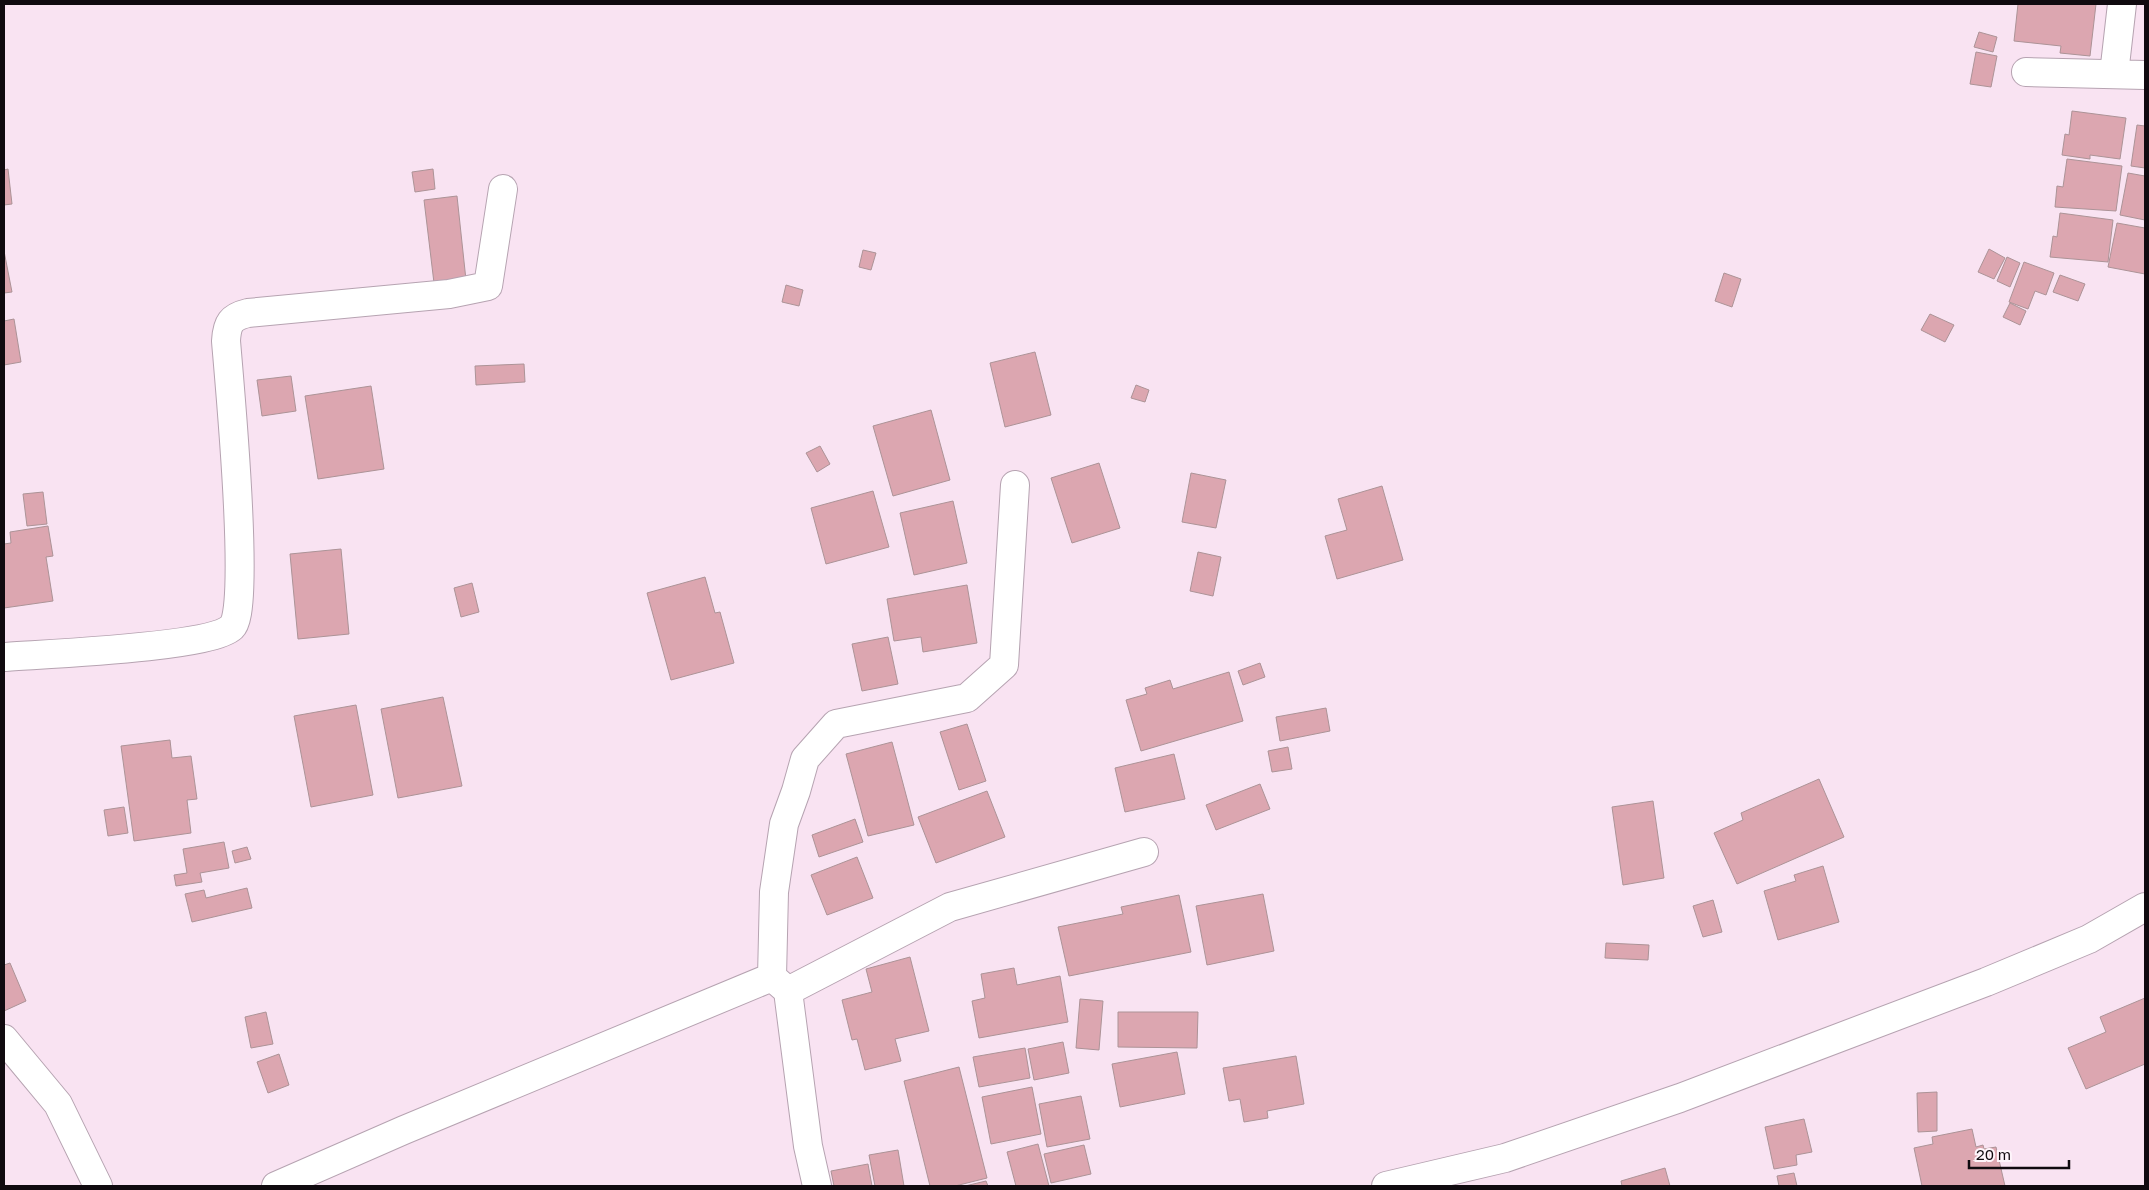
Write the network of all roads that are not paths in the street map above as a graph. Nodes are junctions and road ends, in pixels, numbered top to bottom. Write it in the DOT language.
graph roads {
  1 [pos="2122,4"];
  2 [pos="2026,72"];
  3 [pos="2114,74"];
  4 [pos="2145,75"];
  5 [pos="503,188"];
  6 [pos="1015,485"];
  7 [pos="4,658"];
  8 [pos="1144,852"];
  9 [pos="2145,907"];
  10 [pos="780,984"];
  11 [pos="4,1039"];
  12 [pos="98,1186"];
  13 [pos="276,1186"];
  14 [pos="817,1186"];
  15 [pos="1386,1186"];
  1 -- 3 [label="street"];
  2 -- 3 [label="street"];
  3 -- 4 [label="street"];
  5 -- 7 [label="street"];
  6 -- 10 [label="street"];
  8 -- 10 [label="street"];
  9 -- 15 [label="street"];
  10 -- 13 [label="street"];
  10 -- 14 [label="street"];
  11 -- 12 [label="street"];
}
